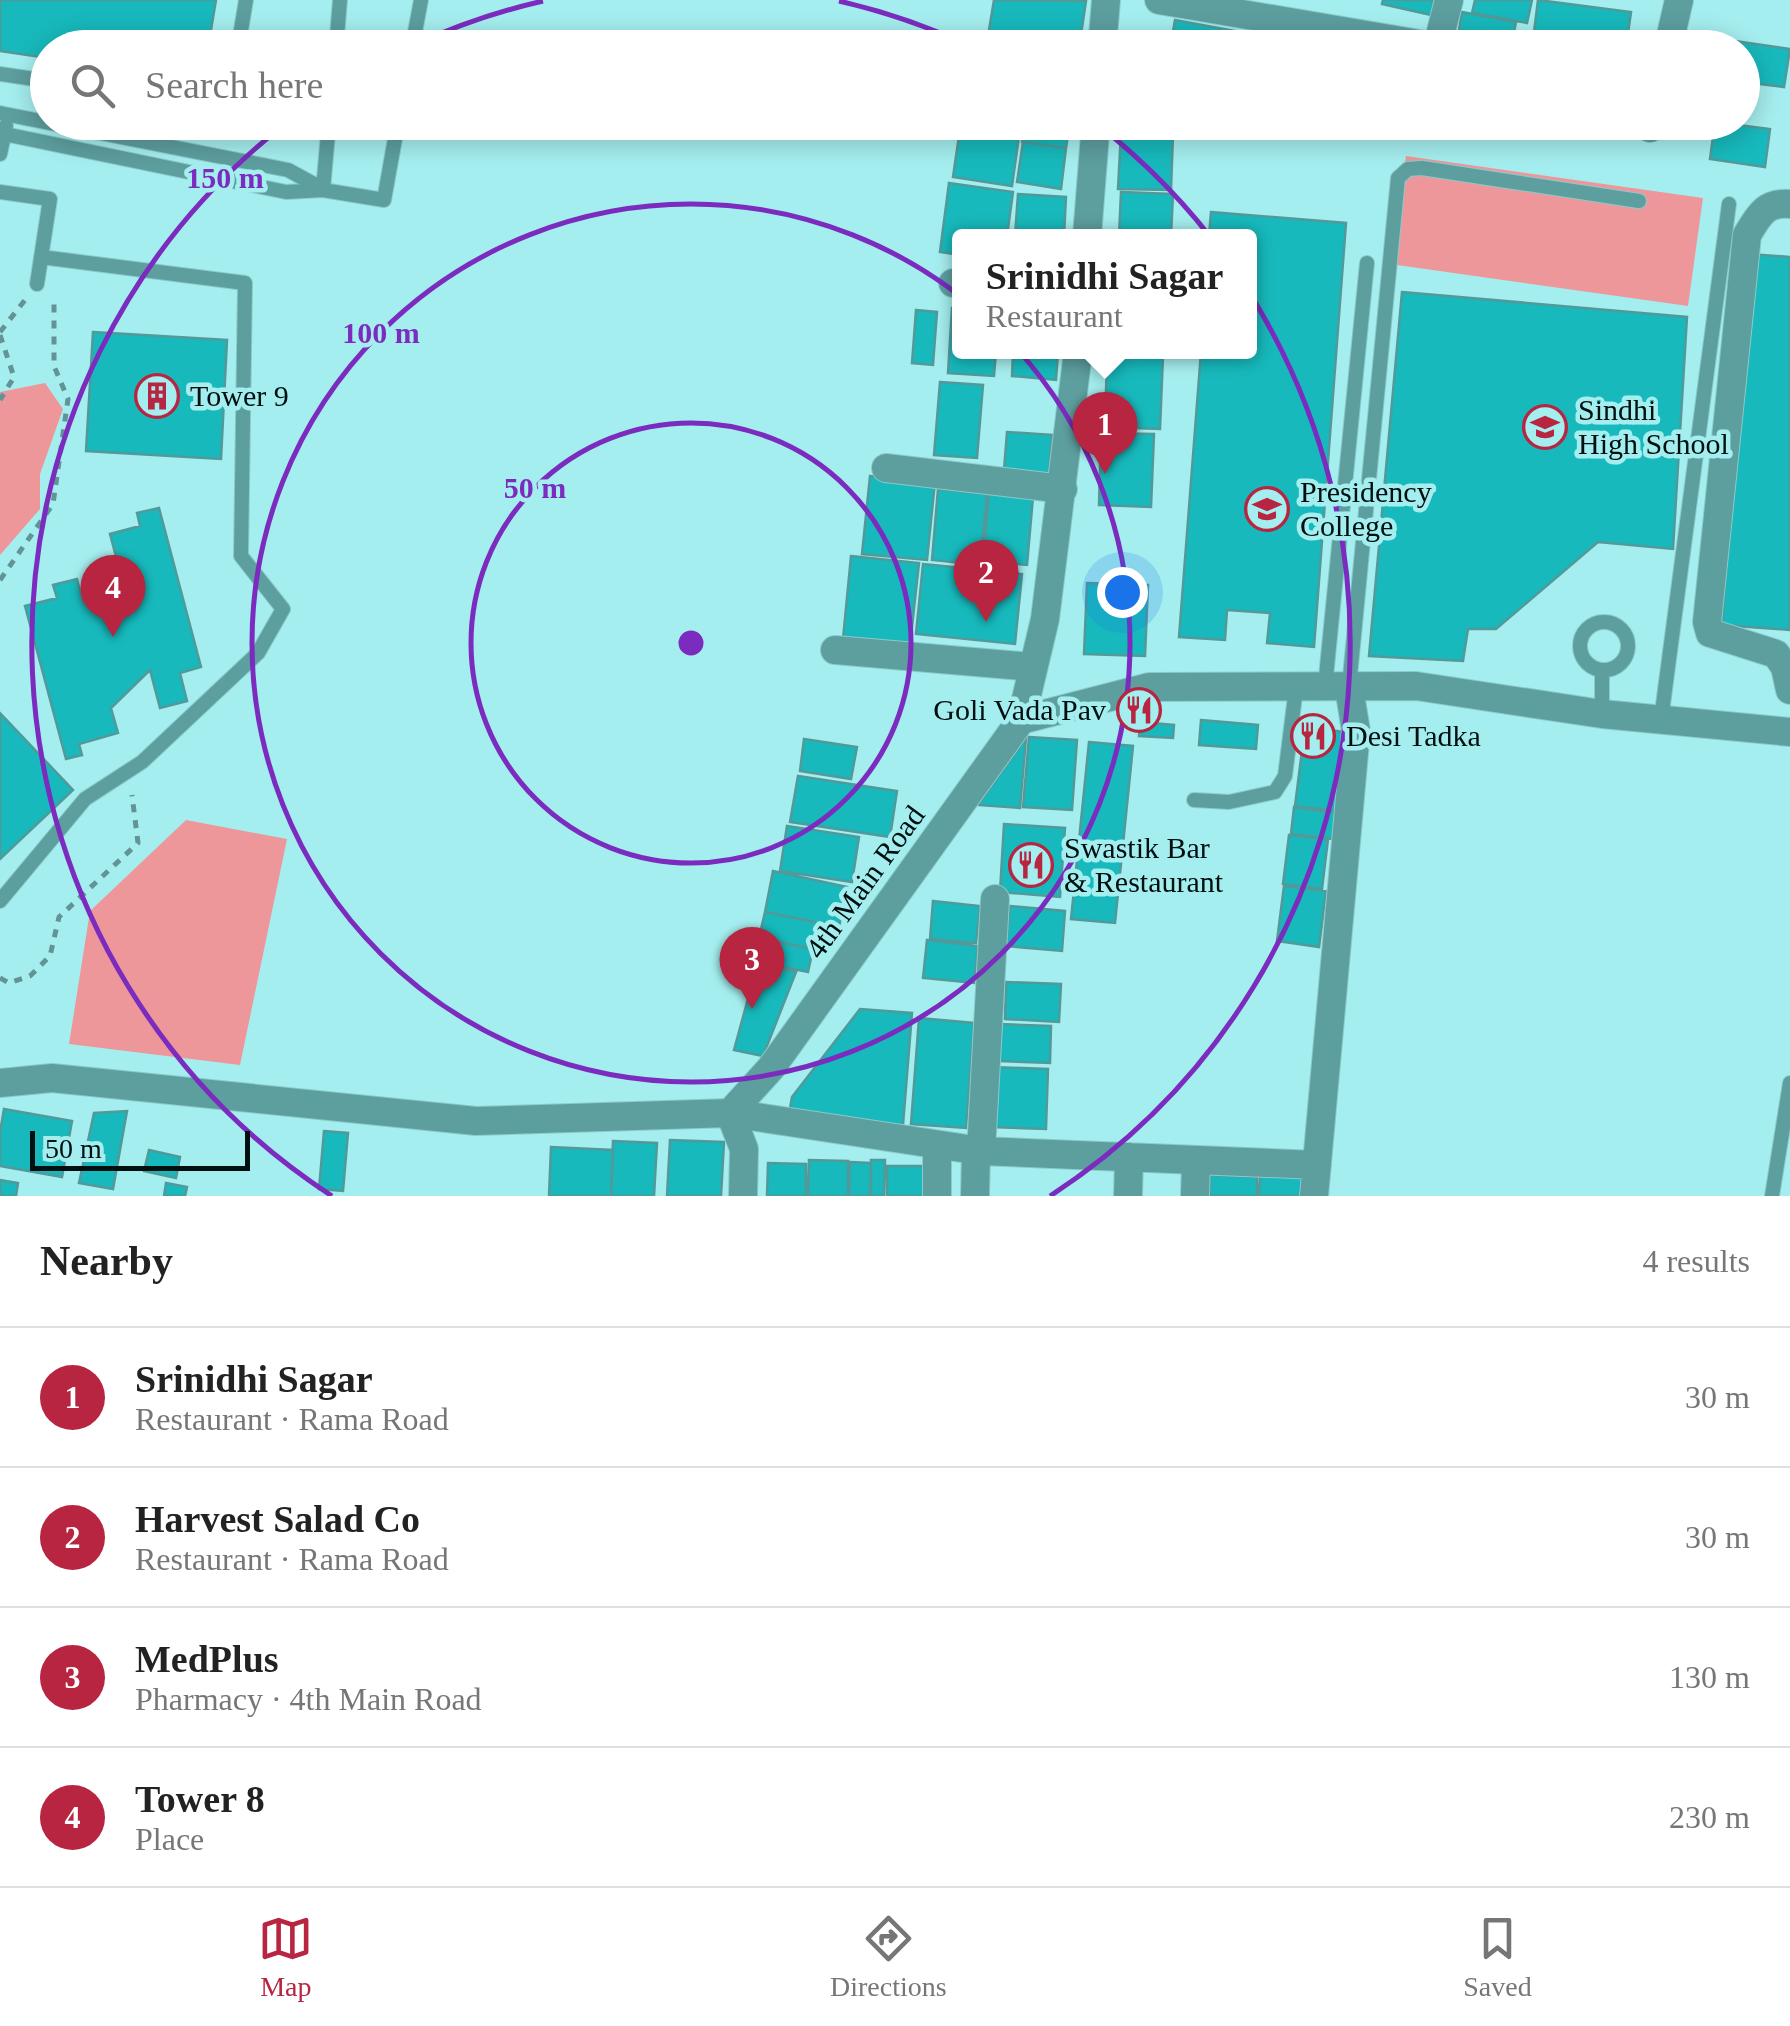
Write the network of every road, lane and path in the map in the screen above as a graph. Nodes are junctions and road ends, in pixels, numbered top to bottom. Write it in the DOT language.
graph roads {
  1 [pos="246,0"];
  2 [pos="340,0"];
  3 [pos="420,0"];
  4 [pos="1106,0"];
  5 [pos="1159,0"];
  6 [pos="1449,0"];
  7 [pos="1679,0"];
  8 [pos="241,30"];
  9 [pos="338,30"];
  10 [pos="415,30"];
  11 [pos="1104,30"];
  12 [pos="1340,30"];
  13 [pos="1441,30"];
  14 [pos="1672,30"];
  15 [pos="0,74"];
  16 [pos="30,78"];
  17 [pos="4,114"];
  18 [pos="30,119"];
  19 [pos="2,133"];
  20 [pos="30,139"];
  21 [pos="36,140"];
  22 [pos="136,140"];
  23 [pos="328,140"];
  24 [pos="395,140"];
  25 [pos="1095,140"];
  26 [pos="0,154"];
  27 [pos="324,190"];
  28 [pos="0,192"];
  29 [pos="1639,201"];
  30 [pos="1729,204"];
  31 [pos="1790,204"];
  32 [pos="1088,229"];
  33 [pos="41,257"];
  34 [pos="1366,263"];
  35 [pos="37,284"];
  36 [pos="0,334"];
  37 [pos="1077,359"];
  38 [pos="0,400"];
  39 [pos="886,468"];
  40 [pos="1062,489"];
  41 [pos="0,580"];
  42 [pos="835,650"];
  43 [pos="1034,667"];
  44 [pos="1602,670"];
  45 [pos="1296,688"];
  46 [pos="1337,688"];
  47 [pos="1790,690"];
  48 [pos="1602,714"];
  49 [pos="1021,720"];
  50 [pos="1661,720"];
  51 [pos="1790,732"];
  52 [pos="129,772"];
  53 [pos="1194,800"];
  54 [pos="995,899"];
  55 [pos="0,900"];
  56 [pos="0,978"];
  57 [pos="0,1083"];
  58 [pos="1790,1083"];
  59 [pos="730,1113"];
  60 [pos="937,1144"];
  61 [pos="978,1151"];
  62 [pos="1129,1157"];
  63 [pos="1196,1160"];
  64 [pos="1317,1164"];
  65 [pos="743,1196"];
  66 [pos="937,1196"];
  67 [pos="975,1196"];
  68 [pos="1128,1196"];
  69 [pos="1195,1196"];
  70 [pos="1314,1196"];
  71 [pos="1772,1196"];
  1 -- 8 [label="lane"];
  2 -- 9 [label="lane"];
  3 -- 10 [label="lane"];
  4 -- 11 [label="street"];
  5 -- 12 [label="street"];
  6 -- 13 [label="street"];
  7 -- 14 [label="street"];
  15 -- 16 [label="lane"];
  17 -- 18 [label="lane"];
  17 -- 19 [label="lane"];
  19 -- 20 [label="lane"];
  19 -- 26 [label="lane"];
  21 -- 27 [label="lane"];
  22 -- 27 [label="lane"];
  23 -- 27 [label="lane"];
  24 -- 27 [label="lane"];
  25 -- 32 [label="street"];
  28 -- 33 [label="lane"];
  29 -- 46 [label="lane"];
  30 -- 50 [label="lane"];
  31 -- 47 [label="street"];
  33 -- 35 [label="lane"];
  33 -- 52 [label="lane"];
  34 -- 46 [label="lane"];
  35 -- 36 [label="path"];
  35 -- 41 [label="path"];
  36 -- 38 [label="path"];
  37 -- 40 [label="street"];
  39 -- 40 [label="street"];
  40 -- 43 [label="street"];
  42 -- 43 [label="street"];
  43 -- 49 [label="street"];
  44 -- 48 [label="lane"];
  45 -- 46 [label="street"];
  45 -- 49 [label="street"];
  45 -- 53 [label="lane"];
  46 -- 48 [label="street"];
  46 -- 64 [label="street"];
  48 -- 50 [label="street"];
  49 -- 59 [label="street, 4th Main Road"];
  50 -- 51 [label="street"];
  52 -- 55 [label="lane"];
  52 -- 56 [label="path"];
  54 -- 61 [label="street"];
  57 -- 59 [label="street"];
  58 -- 71 [label="lane"];
  59 -- 60 [label="street"];
  59 -- 65 [label="street"];
  60 -- 61 [label="street"];
  60 -- 66 [label="street"];
  61 -- 62 [label="street"];
  61 -- 67 [label="street"];
  62 -- 63 [label="street"];
  62 -- 68 [label="street"];
  63 -- 64 [label="street"];
  63 -- 69 [label="street"];
  64 -- 70 [label="street"];
}
